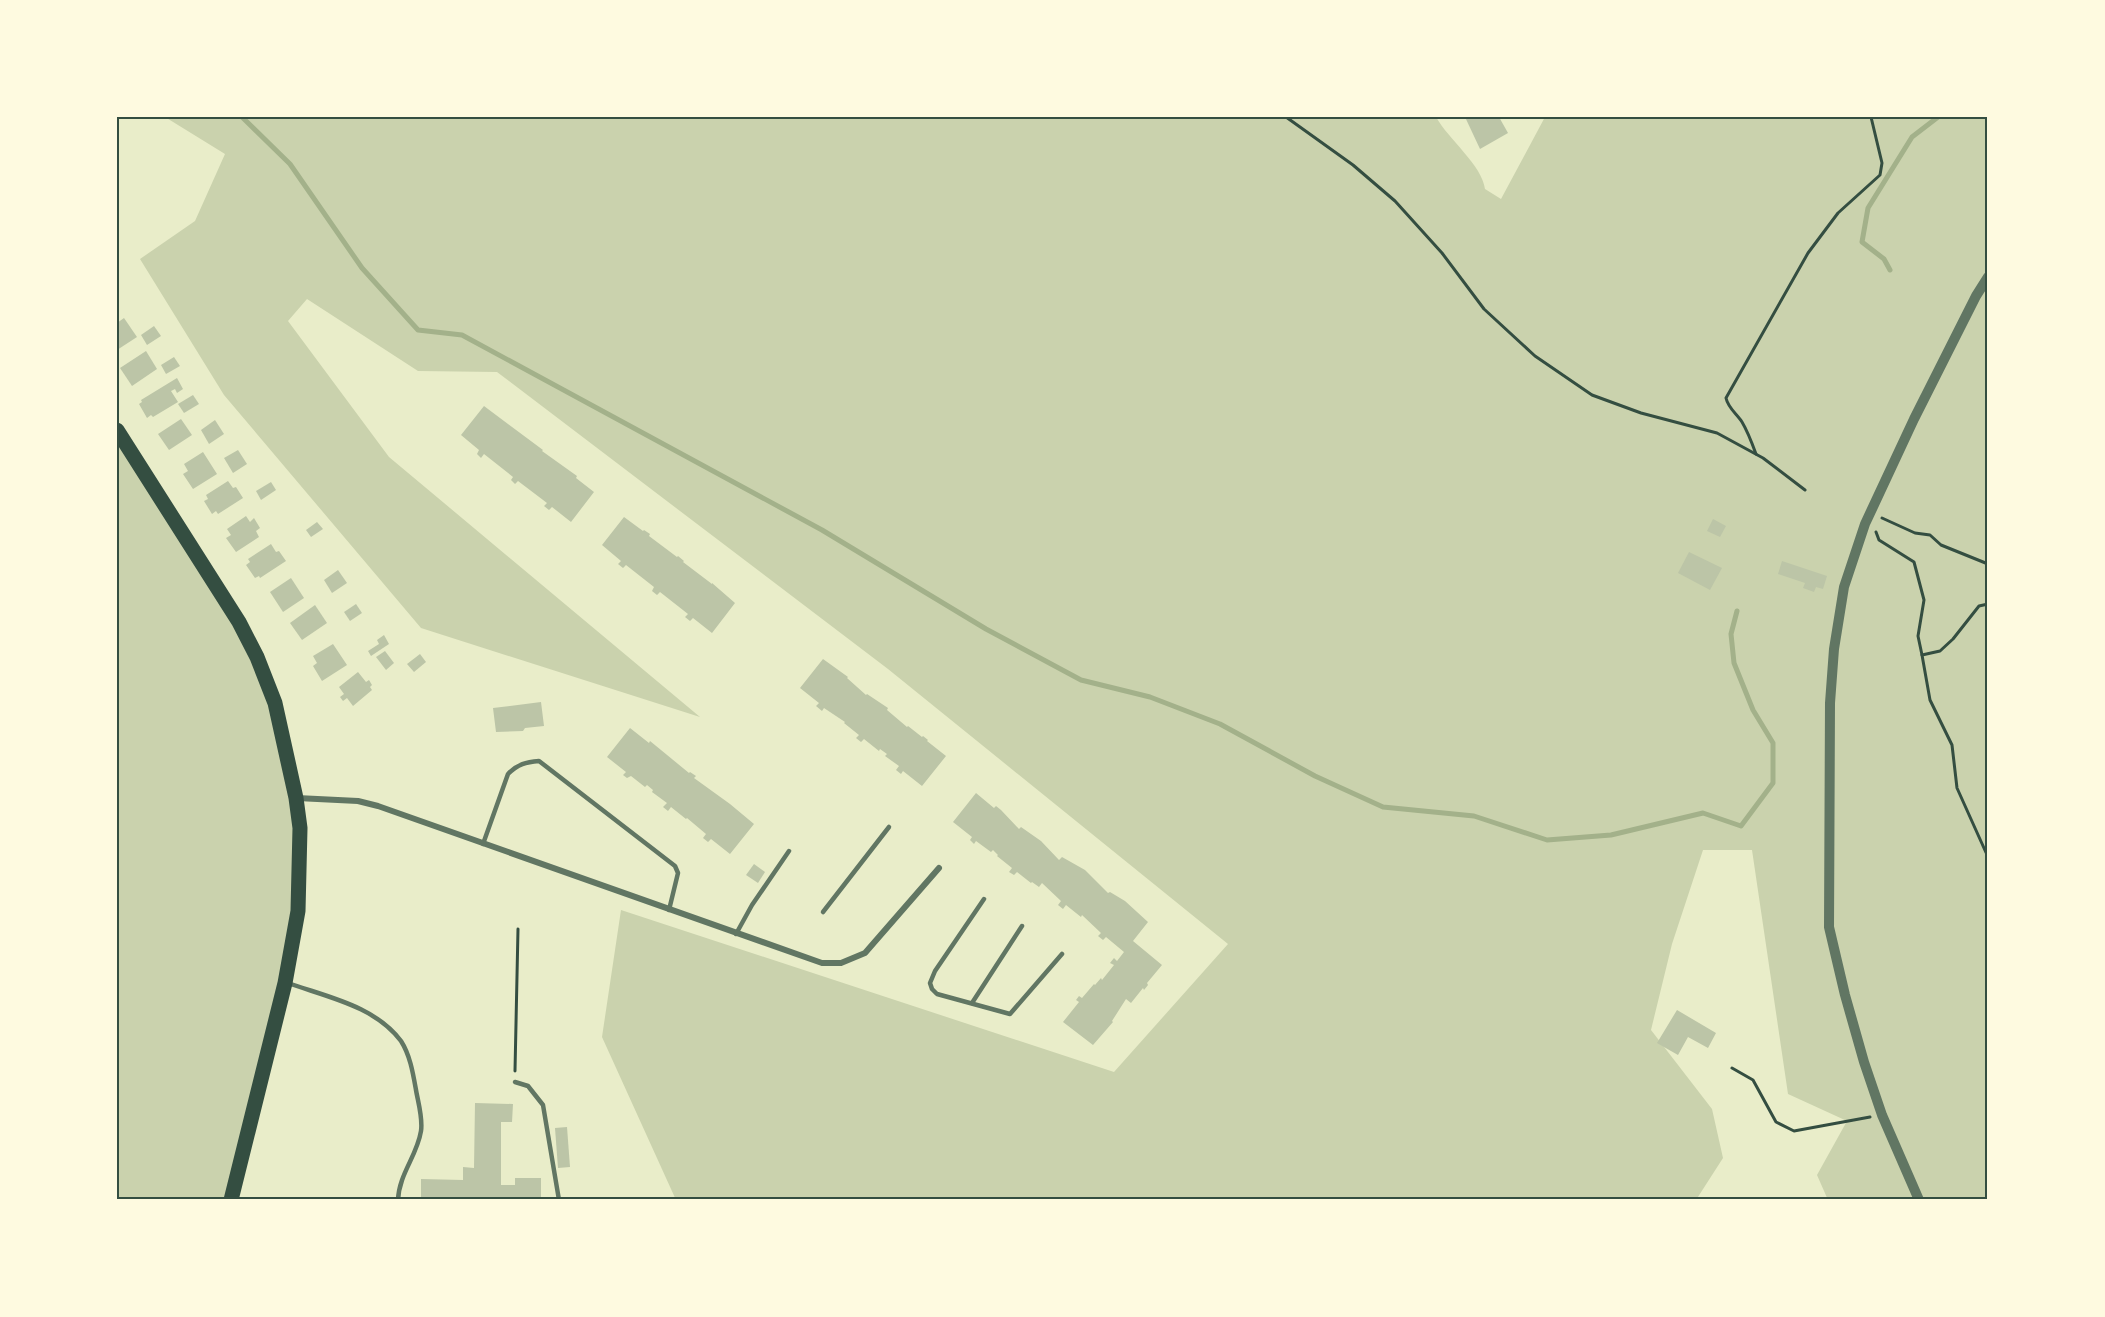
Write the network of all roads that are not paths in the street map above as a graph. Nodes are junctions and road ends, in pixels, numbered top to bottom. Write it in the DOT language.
graph roads {
  1 [pos="1988,277"];
  2 [pos="117,430"];
  3 [pos="296,798"];
  4 [pos="889,827"];
  5 [pos="483,844"];
  6 [pos="789,851"];
  7 [pos="939,868"];
  8 [pos="984,899"];
  9 [pos="669,910"];
  10 [pos="823,912"];
  11 [pos="1022,926"];
  12 [pos="736,934"];
  13 [pos="1062,954"];
  14 [pos="285,982"];
  15 [pos="972,1003"];
  16 [pos="515,1082"];
  17 [pos="231,1200"];
  18 [pos="398,1200"];
  19 [pos="559,1200"];
  20 [pos="1919,1200"];
  1 -- 20 [label="street"];
  2 -- 3 [label="main road"];
  3 -- 5 [label="street"];
  3 -- 14 [label="main road"];
  4 -- 10 [label="lane"];
  5 -- 9 [label="street"];
  5 -- 9 [label="lane"];
  6 -- 12 [label="lane"];
  7 -- 12 [label="street"];
  8 -- 15 [label="lane"];
  9 -- 12 [label="street"];
  11 -- 15 [label="lane"];
  13 -- 15 [label="lane"];
  14 -- 17 [label="main road"];
  14 -- 18 [label="lane"];
  16 -- 19 [label="lane"];
}
